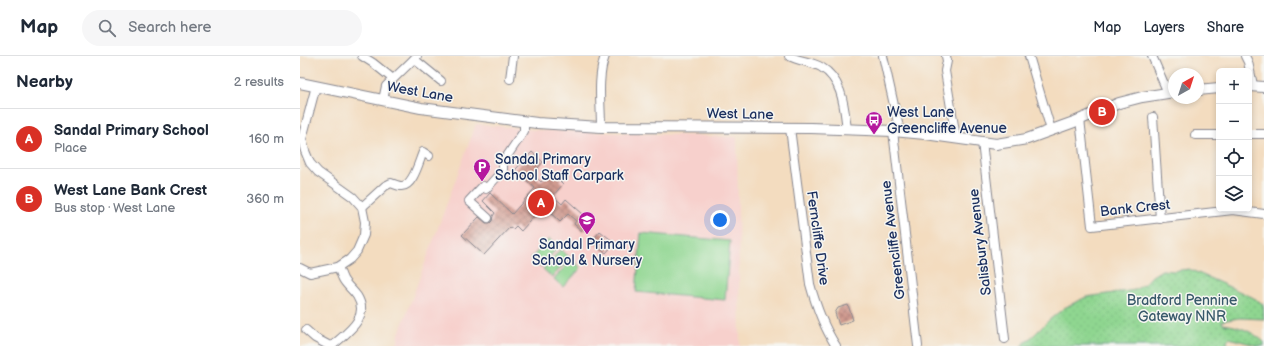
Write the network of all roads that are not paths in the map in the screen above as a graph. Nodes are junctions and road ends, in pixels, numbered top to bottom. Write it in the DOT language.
graph roads {
  1 [pos="362,56"];
  2 [pos="513,56"];
  3 [pos="605,56"];
  4 [pos="789,56"];
  5 [pos="883,56"];
  6 [pos="946,56"];
  7 [pos="1029,56"];
  8 [pos="1152,56"];
  9 [pos="1245,56"];
  10 [pos="415,58"];
  11 [pos="1249,68"];
  12 [pos="510,78"];
  13 [pos="393,79"];
  14 [pos="441,81"];
  15 [pos="300,83"];
  16 [pos="1252,85"];
  17 [pos="316,86"];
  18 [pos="1168,87"];
  19 [pos="1264,87"];
  20 [pos="1216,88"];
  21 [pos="1204,89"];
  22 [pos="1168,93"];
  23 [pos="383,100"];
  24 [pos="1153,117"];
  25 [pos="1080,119"];
  26 [pos="524,122"];
  27 [pos="601,126"];
  28 [pos="790,128"];
  29 [pos="847,129"];
  30 [pos="1051,130"];
  31 [pos="896,131"];
  32 [pos="1252,134"];
  33 [pos="1264,134"];
  34 [pos="1195,135"];
  35 [pos="1216,135"];
  36 [pos="956,138"];
  37 [pos="982,142"];
  38 [pos="429,156"];
  39 [pos="362,207"];
  40 [pos="1264,214"];
  41 [pos="488,218"];
  42 [pos="1160,218"];
  43 [pos="338,267"];
  44 [pos="300,268"];
  45 [pos="306,330"];
  46 [pos="1005,339"];
  47 [pos="331,346"];
  48 [pos="836,346"];
  49 [pos="918,346"];
  1 -- 13 [label="street"];
  2 -- 12 [label="street"];
  3 -- 27 [label="street"];
  4 -- 29 [label="street"];
  5 -- 31 [label="street, Greencliffe Avenue"];
  6 -- 36 [label="street"];
  7 -- 30 [label="street"];
  8 -- 18 [label="street"];
  9 -- 11 [label="street"];
  10 -- 13 [label="street"];
  10 -- 14 [label="street"];
  13 -- 23 [label="street"];
  15 -- 17 [label="street, West Lane"];
  16 -- 19 [label="street"];
  17 -- 23 [label="street, West Lane"];
  17 -- 39 [label="street"];
  20 -- 21 [label="street"];
  22 -- 25 [label="street, West Lane"];
  23 -- 26 [label="street, West Lane"];
  24 -- 42 [label="street"];
  25 -- 30 [label="street, West Lane"];
  25 -- 42 [label="street, Bank Crest"];
  26 -- 27 [label="street, West Lane"];
  26 -- 41 [label="street"];
  27 -- 28 [label="street, West Lane"];
  28 -- 29 [label="street, West Lane"];
  28 -- 48 [label="street, Ferncliffe Drive"];
  29 -- 31 [label="street, West Lane"];
  30 -- 37 [label="street, West Lane"];
  31 -- 36 [label="street, West Lane"];
  31 -- 49 [label="street, Greencliffe Avenue"];
  32 -- 33 [label="street"];
  34 -- 35 [label="street"];
  36 -- 37 [label="street, West Lane"];
  37 -- 46 [label="street, Salisbury Avenue"];
  38 -- 39 [label="street"];
  39 -- 43 [label="street"];
  40 -- 42 [label="street, Bank Crest"];
  43 -- 44 [label="street"];
  43 -- 47 [label="street"];
  45 -- 47 [label="street"];
}
